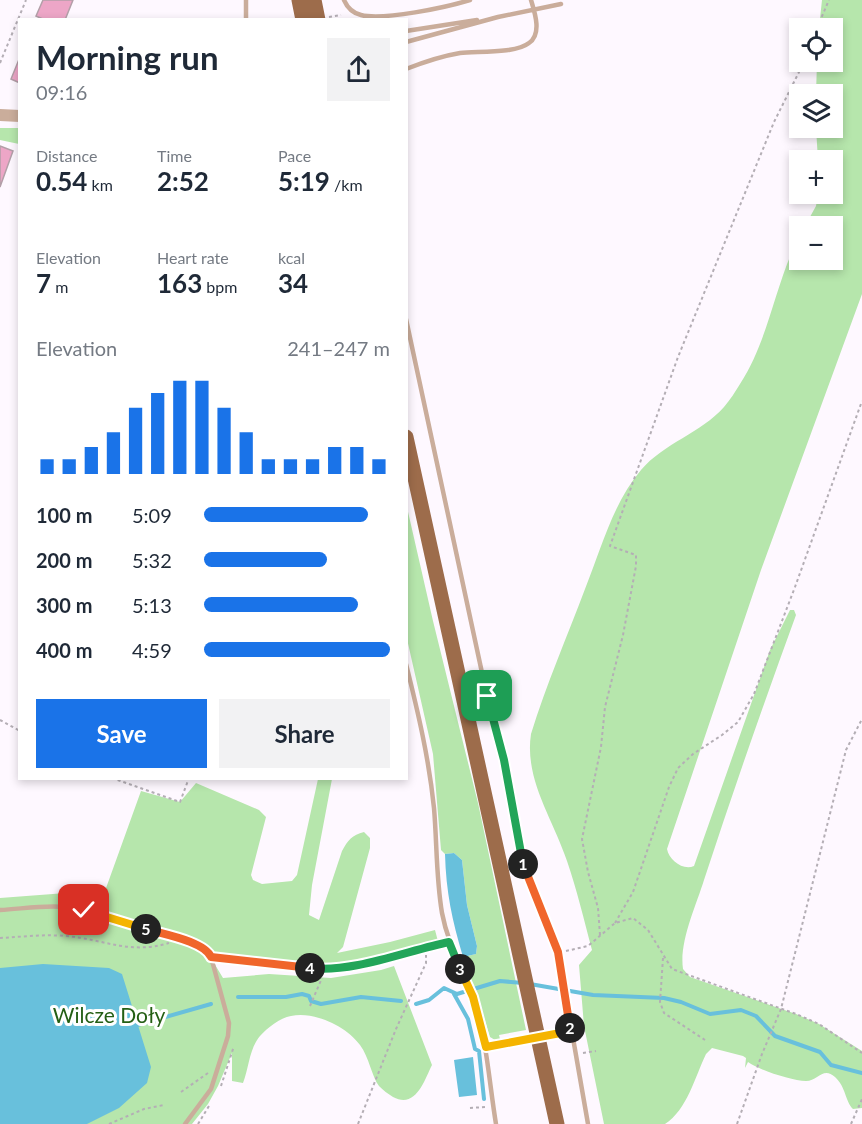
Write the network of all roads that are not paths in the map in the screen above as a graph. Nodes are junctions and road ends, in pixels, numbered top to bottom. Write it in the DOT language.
graph roads {
  1 [pos="246,0"];
  2 [pos="299,0"];
  3 [pos="314,0"];
  4 [pos="344,0"];
  5 [pos="470,0"];
  6 [pos="531,0"];
  7 [pos="561,4"];
  8 [pos="534,10"];
  9 [pos="498,17"];
  10 [pos="246,18"];
  11 [pos="303,18"];
  12 [pos="318,18"];
  13 [pos="408,31"];
  14 [pos="408,41"];
  15 [pos="408,68"];
  16 [pos="0,115"];
  17 [pos="18,116"];
  18 [pos="408,328"];
  19 [pos="408,446"];
  20 [pos="408,672"];
  21 [pos="0,910"];
  22 [pos="449,942"];
  23 [pos="211,957"];
  24 [pos="571,1031"];
  25 [pos="486,1047"];
  26 [pos="185,1124"];
  27 [pos="496,1124"];
  28 [pos="557,1124"];
  29 [pos="588,1124"];
  1 -- 10 [label="lane"];
  2 -- 11 [label="main road"];
  3 -- 12 [label="main road"];
  4 -- 5 [label="lane"];
  6 -- 8 [label="lane"];
  7 -- 8 [label="lane"];
  8 -- 9 [label="lane"];
  8 -- 15 [label="lane"];
  9 -- 13 [label="lane"];
  9 -- 14 [label="lane"];
  16 -- 17 [label="street"];
  18 -- 24 [label="lane"];
  19 -- 28 [label="main road"];
  20 -- 22 [label="lane"];
  21 -- 23 [label="lane"];
  22 -- 23 [label="lane"];
  22 -- 25 [label="lane"];
  23 -- 26 [label="lane"];
  24 -- 25 [label="lane"];
  24 -- 29 [label="lane"];
  25 -- 27 [label="lane"];
}
